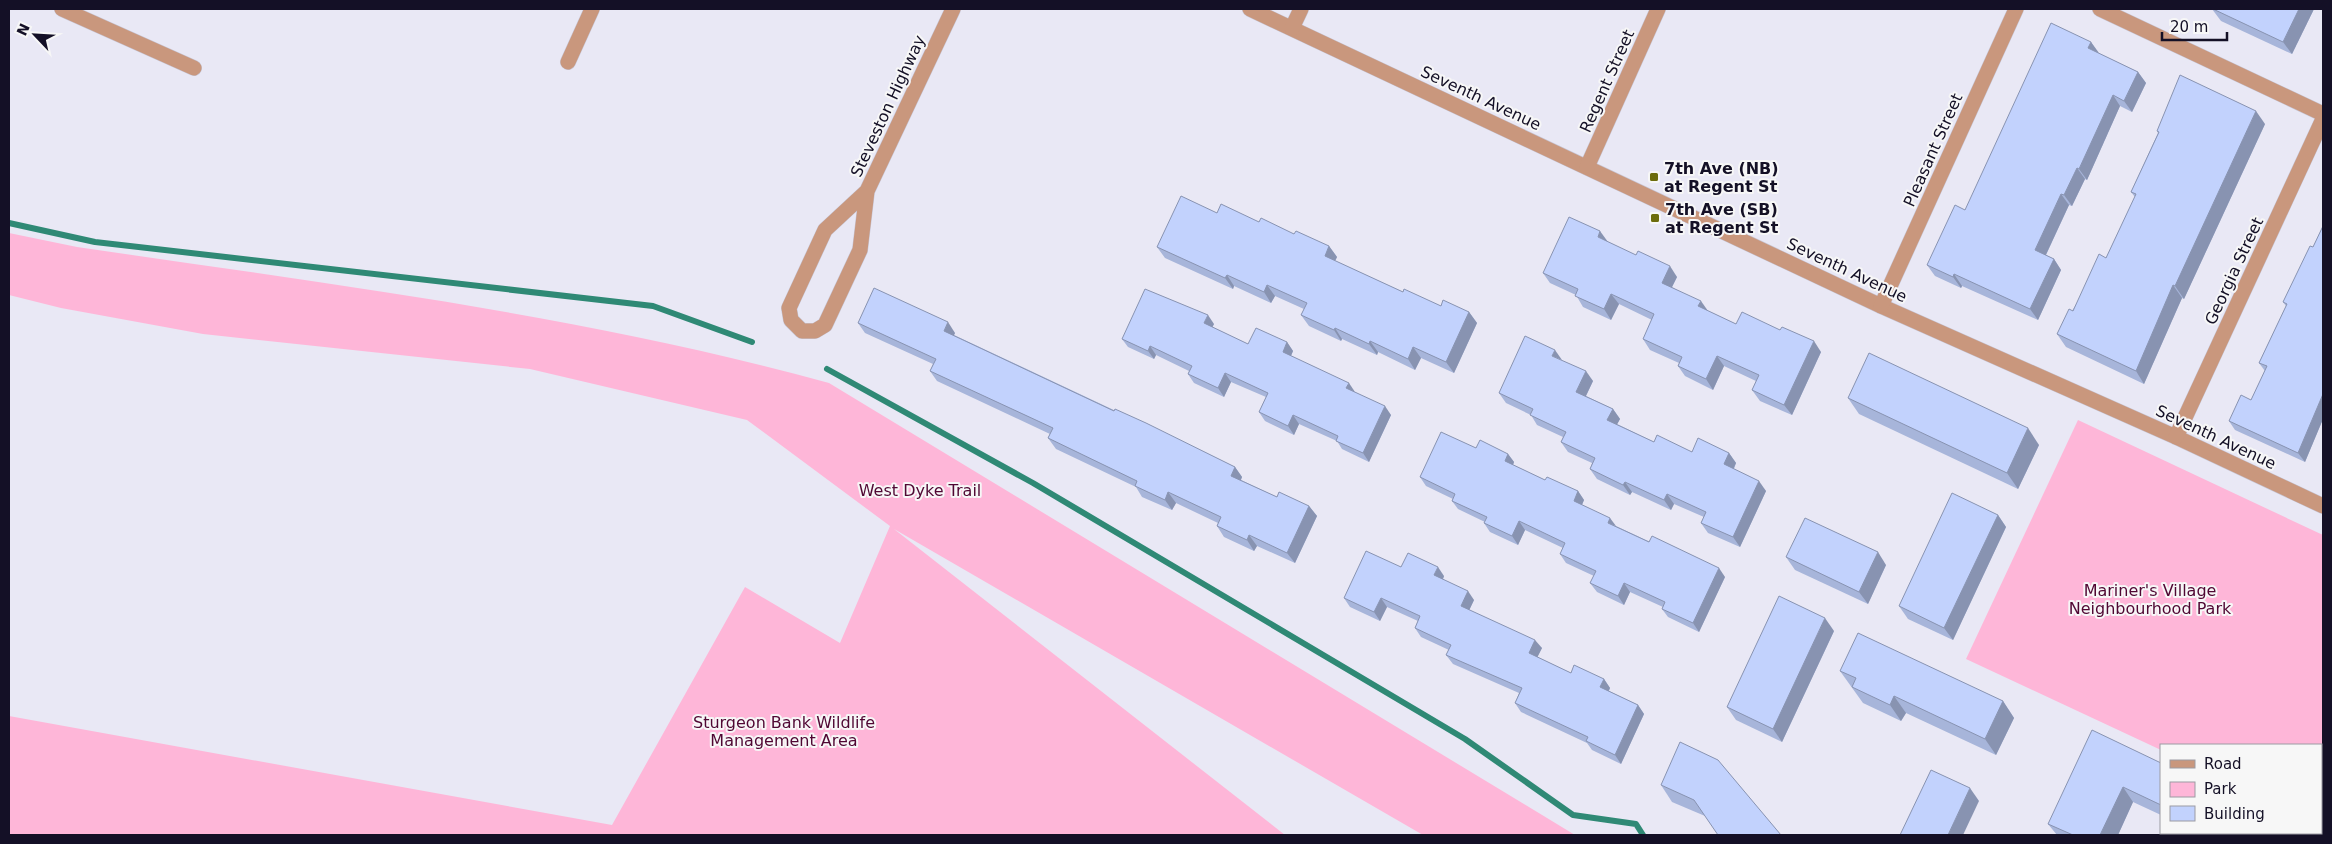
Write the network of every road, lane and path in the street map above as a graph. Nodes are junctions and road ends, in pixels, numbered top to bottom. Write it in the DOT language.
graph roads {
  1 [pos="62,9"];
  2 [pos="592,9"];
  3 [pos="952,9"];
  4 [pos="1250,9"];
  5 [pos="1301,9"];
  6 [pos="1658,9"];
  7 [pos="2016,9"];
  8 [pos="2100,9"];
  9 [pos="1292,28"];
  10 [pos="568,62"];
  11 [pos="194,68"];
  12 [pos="2323,114"];
  13 [pos="2323,119"];
  14 [pos="1587,168"];
  15 [pos="867,191"];
  16 [pos="1881,306"];
  17 [pos="2176,437"];
  18 [pos="2323,506"];
  1 -- 11 [label="street"];
  2 -- 10 [label="street"];
  3 -- 15 [label="street, Steveston Highway"];
  4 -- 9 [label="street, Seventh Avenue"];
  5 -- 9 [label="street"];
  6 -- 14 [label="street, Regent Street"];
  7 -- 16 [label="street, Pleasant Street"];
  8 -- 12 [label="street"];
  9 -- 14 [label="street, Seventh Avenue"];
  13 -- 17 [label="street, Georgia Street"];
  14 -- 16 [label="street, Seventh Avenue"];
  15 -- 15 [label="street, Steveston Highway"];
  16 -- 17 [label="street, Seventh Avenue"];
  17 -- 18 [label="street, Seventh Avenue"];
}
